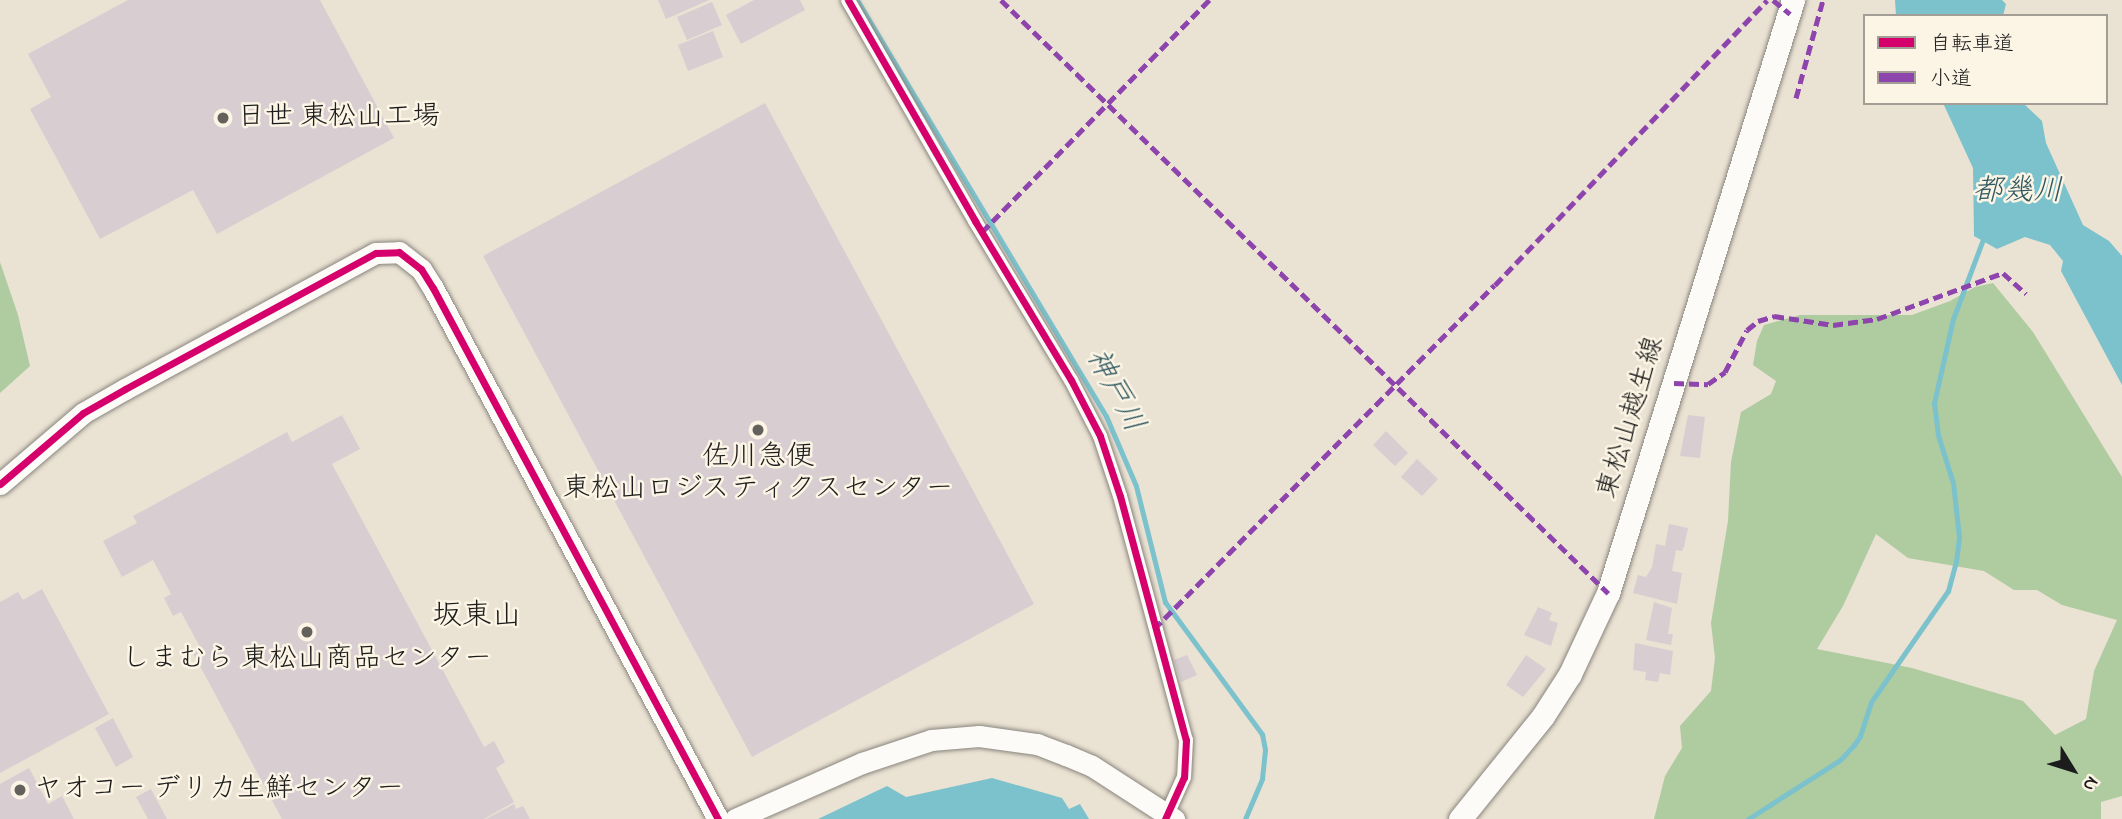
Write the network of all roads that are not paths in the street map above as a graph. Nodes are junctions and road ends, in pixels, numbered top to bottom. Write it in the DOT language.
graph roads {
  1 [pos="848,0"];
  2 [pos="1793,0"];
  3 [pos="0,484"];
  4 [pos="1169,818"];
  5 [pos="718,819"];
  6 [pos="735,819"];
  7 [pos="1460,819"];
  1 -- 4 [label="street"];
  2 -- 7 [label="main road, 東松山越生線"];
  3 -- 5 [label="street"];
  4 -- 6 [label="street"];
}
